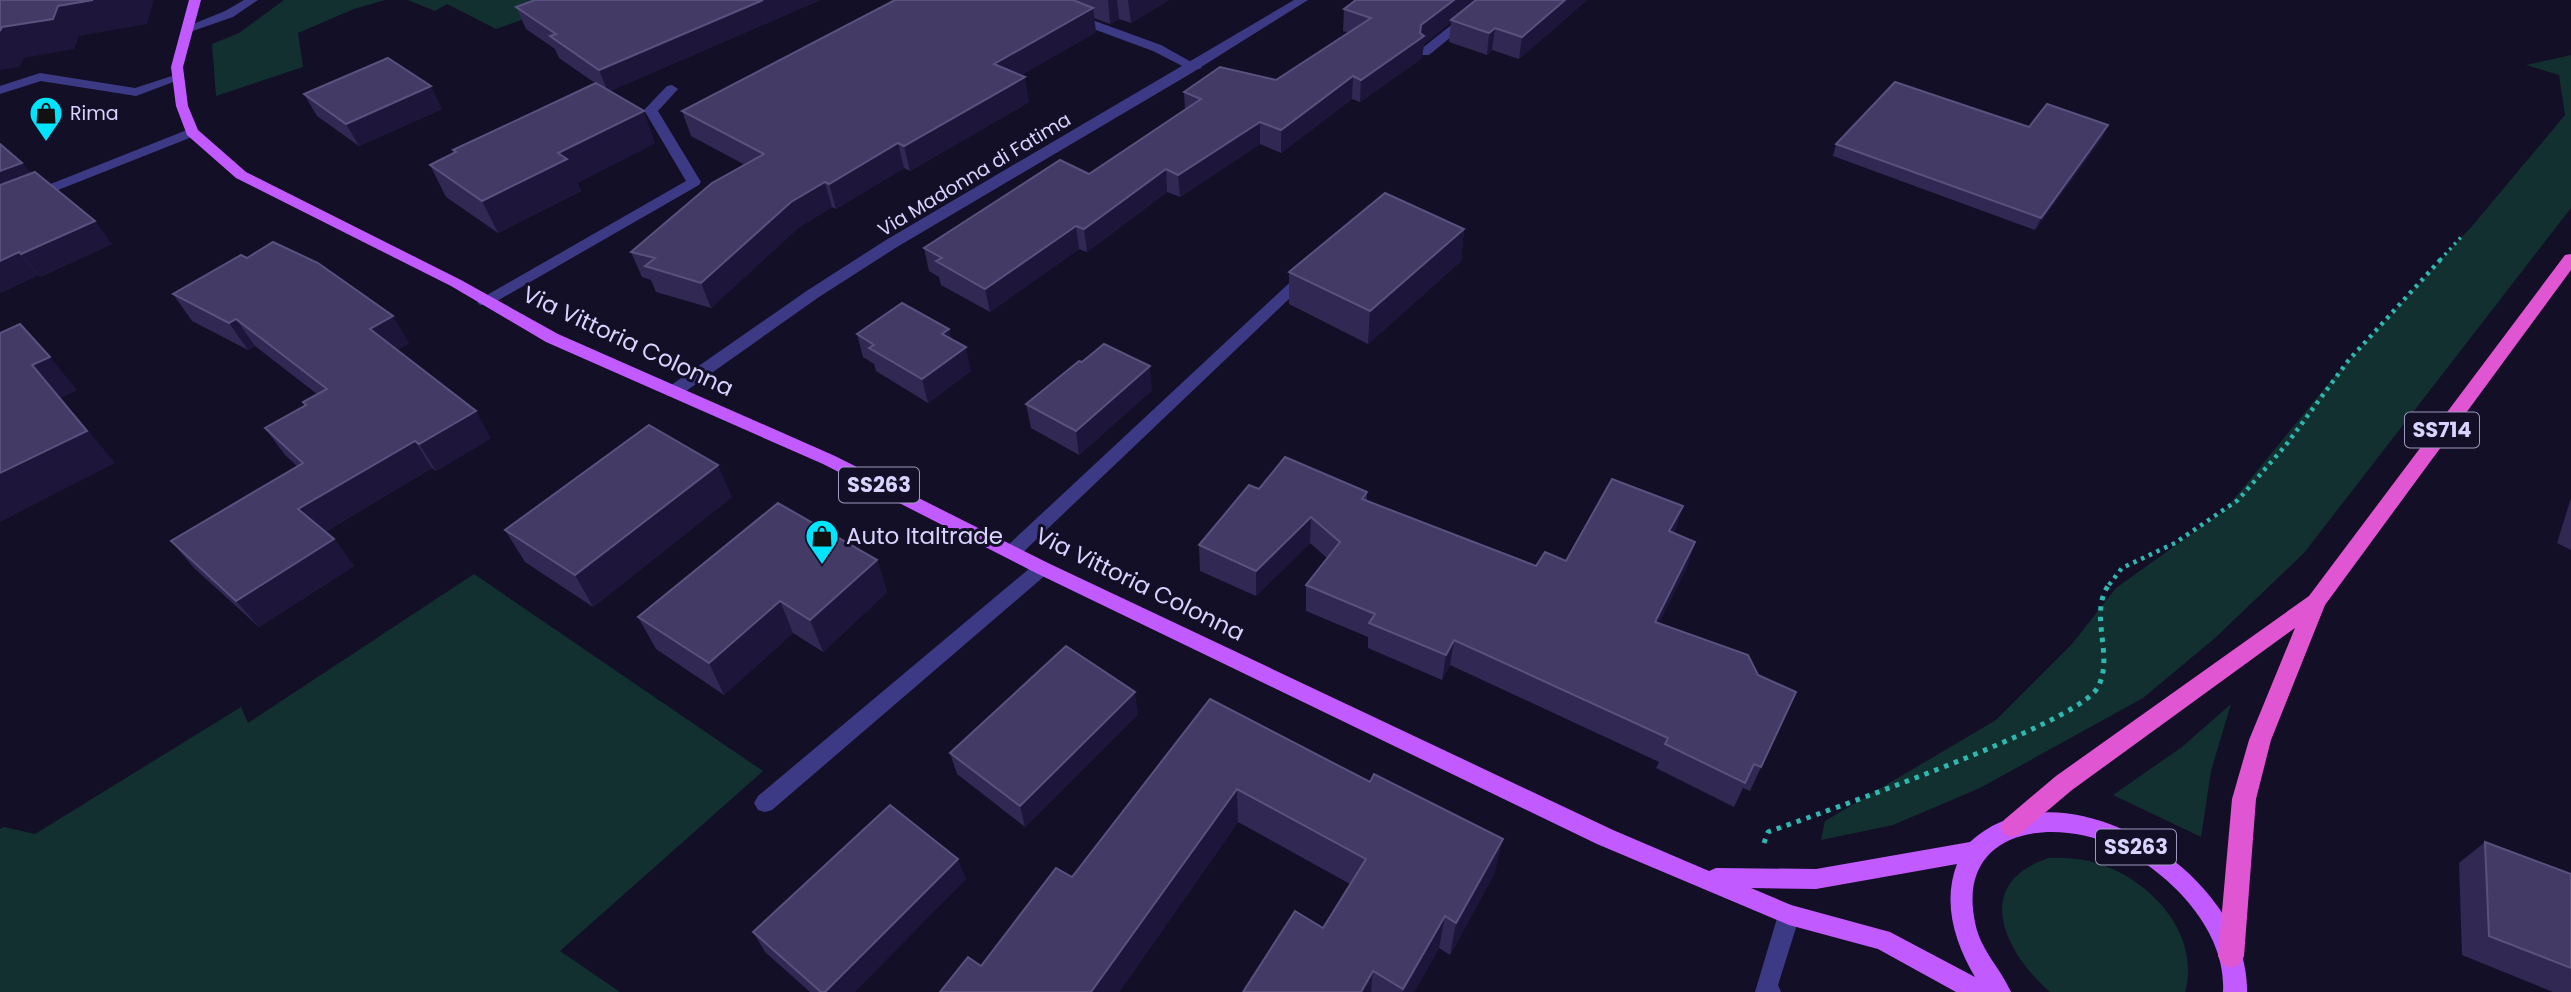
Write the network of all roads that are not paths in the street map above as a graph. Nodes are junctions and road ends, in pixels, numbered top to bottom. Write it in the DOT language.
graph roads {
  1 [pos="195,0"];
  2 [pos="252,0"];
  3 [pos="1302,0"];
  4 [pos="1490,0"];
  5 [pos="1066,14"];
  6 [pos="187,29"];
  7 [pos="1426,52"];
  8 [pos="1196,68"];
  9 [pos="178,78"];
  10 [pos="672,89"];
  11 [pos="0,90"];
  12 [pos="192,132"];
  13 [pos="0,209"];
  14 [pos="2571,259"];
  15 [pos="1315,267"];
  16 [pos="485,302"];
  17 [pos="673,392"];
  18 [pos="1013,551"];
  19 [pos="1042,568"];
  20 [pos="2316,602"];
  21 [pos="765,803"];
  22 [pos="2012,827"];
  23 [pos="1975,851"];
  24 [pos="1702,877"];
  25 [pos="1789,915"];
  26 [pos="2231,956"];
  27 [pos="2237,989"];
  28 [pos="1767,991"];
  29 [pos="1979,992"];
  30 [pos="1999,992"];
  1 -- 6 [label="main road"];
  2 -- 6 [label="street"];
  3 -- 8 [label="street, Via Madonna di Fatima"];
  4 -- 7 [label="street"];
  5 -- 8 [label="street"];
  6 -- 9 [label="main road"];
  8 -- 17 [label="street, Via Madonna di Fatima"];
  9 -- 11 [label="street"];
  9 -- 12 [label="main road"];
  10 -- 16 [label="street"];
  12 -- 13 [label="street"];
  12 -- 16 [label="main road, Via Vittoria Colonna / SS263"];
  14 -- 20 [label="highway, SS714"];
  15 -- 18 [label="street"];
  16 -- 17 [label="main road, Via Vittoria Colonna / SS263"];
  17 -- 18 [label="main road, Via Vittoria Colonna / SS263"];
  18 -- 19 [label="main road, Via Vittoria Colonna / SS263"];
  19 -- 21 [label="street"];
  19 -- 24 [label="main road, Via Vittoria Colonna / SS263"];
  20 -- 22 [label="highway, SS714"];
  20 -- 26 [label="highway, SS714"];
  22 -- 23 [label="main road, SS263"];
  22 -- 26 [label="main road, SS263"];
  23 -- 24 [label="main road, Via Vittoria Colonna / SS263"];
  23 -- 30 [label="main road"];
  24 -- 25 [label="main road, Via Vittoria Colonna / SS263"];
  25 -- 28 [label="street"];
  25 -- 29 [label="main road, Via Vittoria Colonna / SS263"];
  26 -- 27 [label="main road, SS263"];
}
